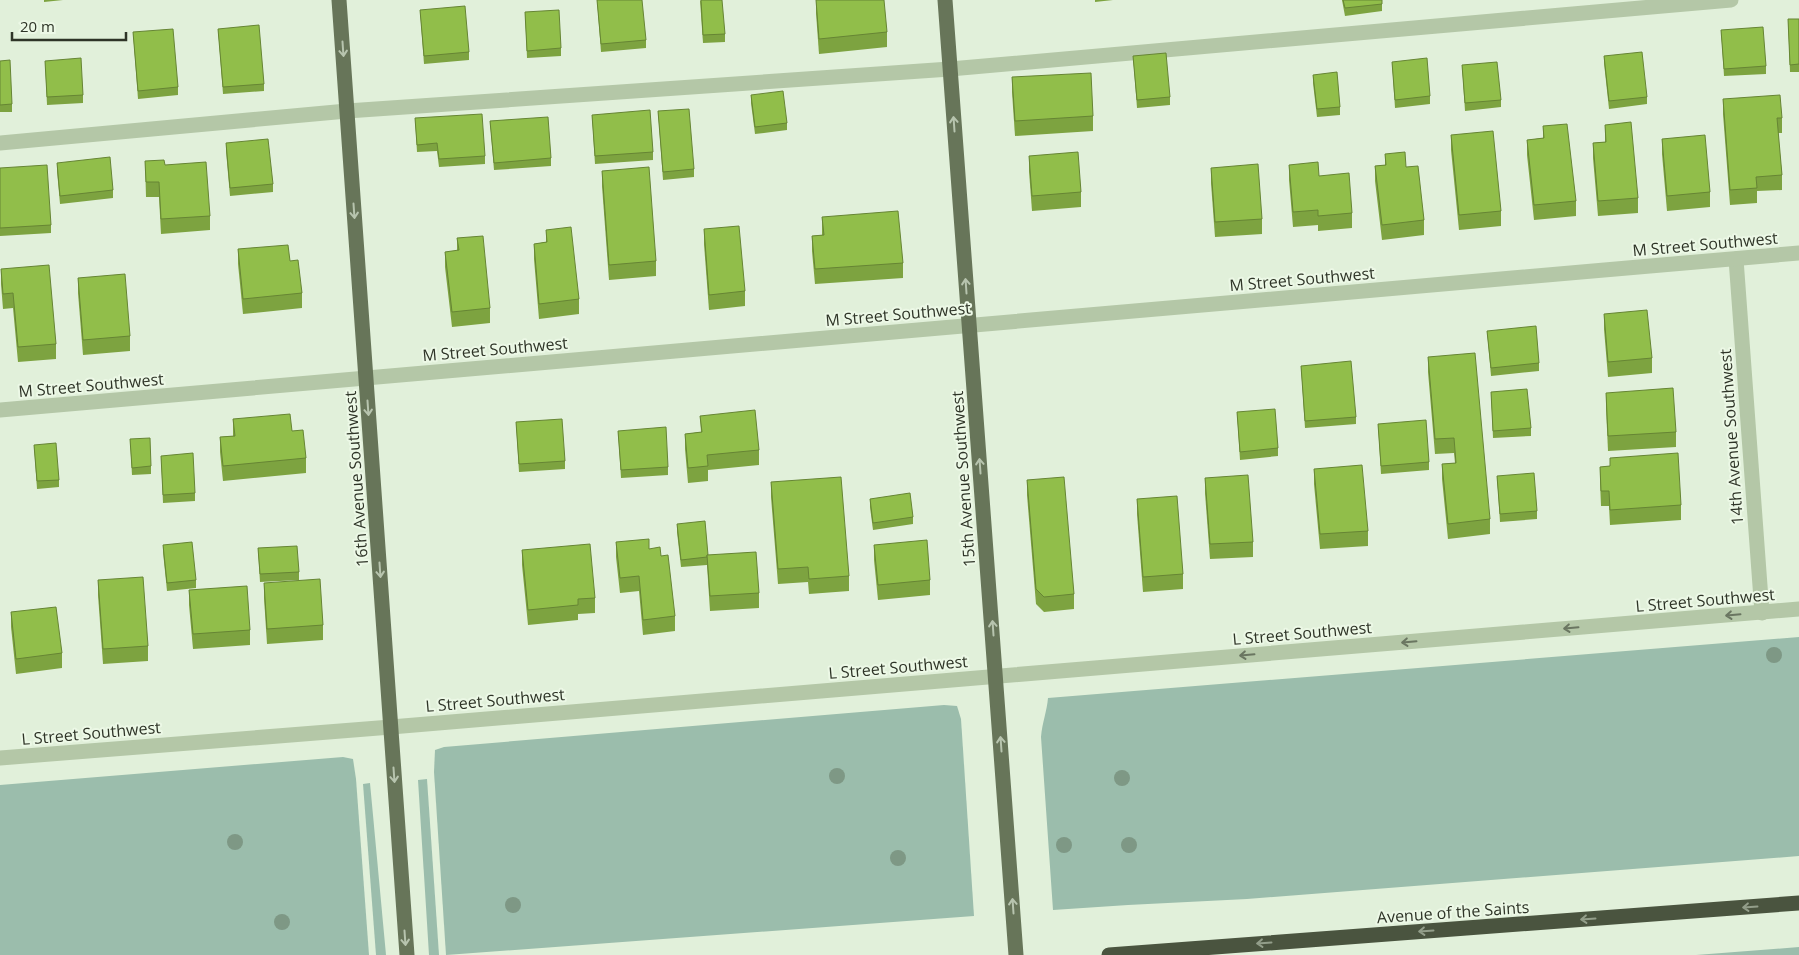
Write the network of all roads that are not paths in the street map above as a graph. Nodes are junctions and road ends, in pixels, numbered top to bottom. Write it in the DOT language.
graph roads {
  1 [pos="339,0"];
  2 [pos="945,0"];
  3 [pos="1731,0"];
  4 [pos="950,70"];
  5 [pos="347,111"];
  6 [pos="0,143"];
  7 [pos="1799,253"];
  8 [pos="1736,259"];
  9 [pos="969,326"];
  10 [pos="366,378"];
  11 [pos="0,410"];
  12 [pos="1799,609"];
  13 [pos="1762,613"];
  14 [pos="996,676"];
  15 [pos="391,727"];
  16 [pos="0,758"];
  17 [pos="1799,903"];
  18 [pos="407,955"];
  19 [pos="1016,955"];
  20 [pos="1109,955"];
  1 -- 5 [label="main road, 16th Avenue Southwest, one-way"];
  2 -- 4 [label="main road, 15th Avenue Southwest"];
  3 -- 4 [label="street"];
  4 -- 5 [label="street"];
  9 -- 4 [label="main road, 15th Avenue Southwest, one-way"];
  5 -- 6 [label="street"];
  5 -- 10 [label="main road, 16th Avenue Southwest, one-way"];
  7 -- 8 [label="street, M Street Southwest"];
  8 -- 9 [label="street, M Street Southwest"];
  8 -- 13 [label="street, 14th Avenue Southwest"];
  9 -- 10 [label="street, M Street Southwest"];
  14 -- 9 [label="main road, 15th Avenue Southwest, one-way"];
  10 -- 11 [label="street, M Street Southwest"];
  10 -- 15 [label="main road, 16th Avenue Southwest, one-way"];
  12 -- 13 [label="street, L Street Southwest"];
  13 -- 14 [label="street, L Street Southwest, one-way"];
  14 -- 15 [label="street, L Street Southwest"];
  19 -- 14 [label="main road, 15th Avenue Southwest, one-way"];
  15 -- 16 [label="street, L Street Southwest"];
  15 -- 18 [label="main road, 16th Avenue Southwest, one-way"];
  17 -- 20 [label="highway, Avenue of the Saints, one-way"];
}
